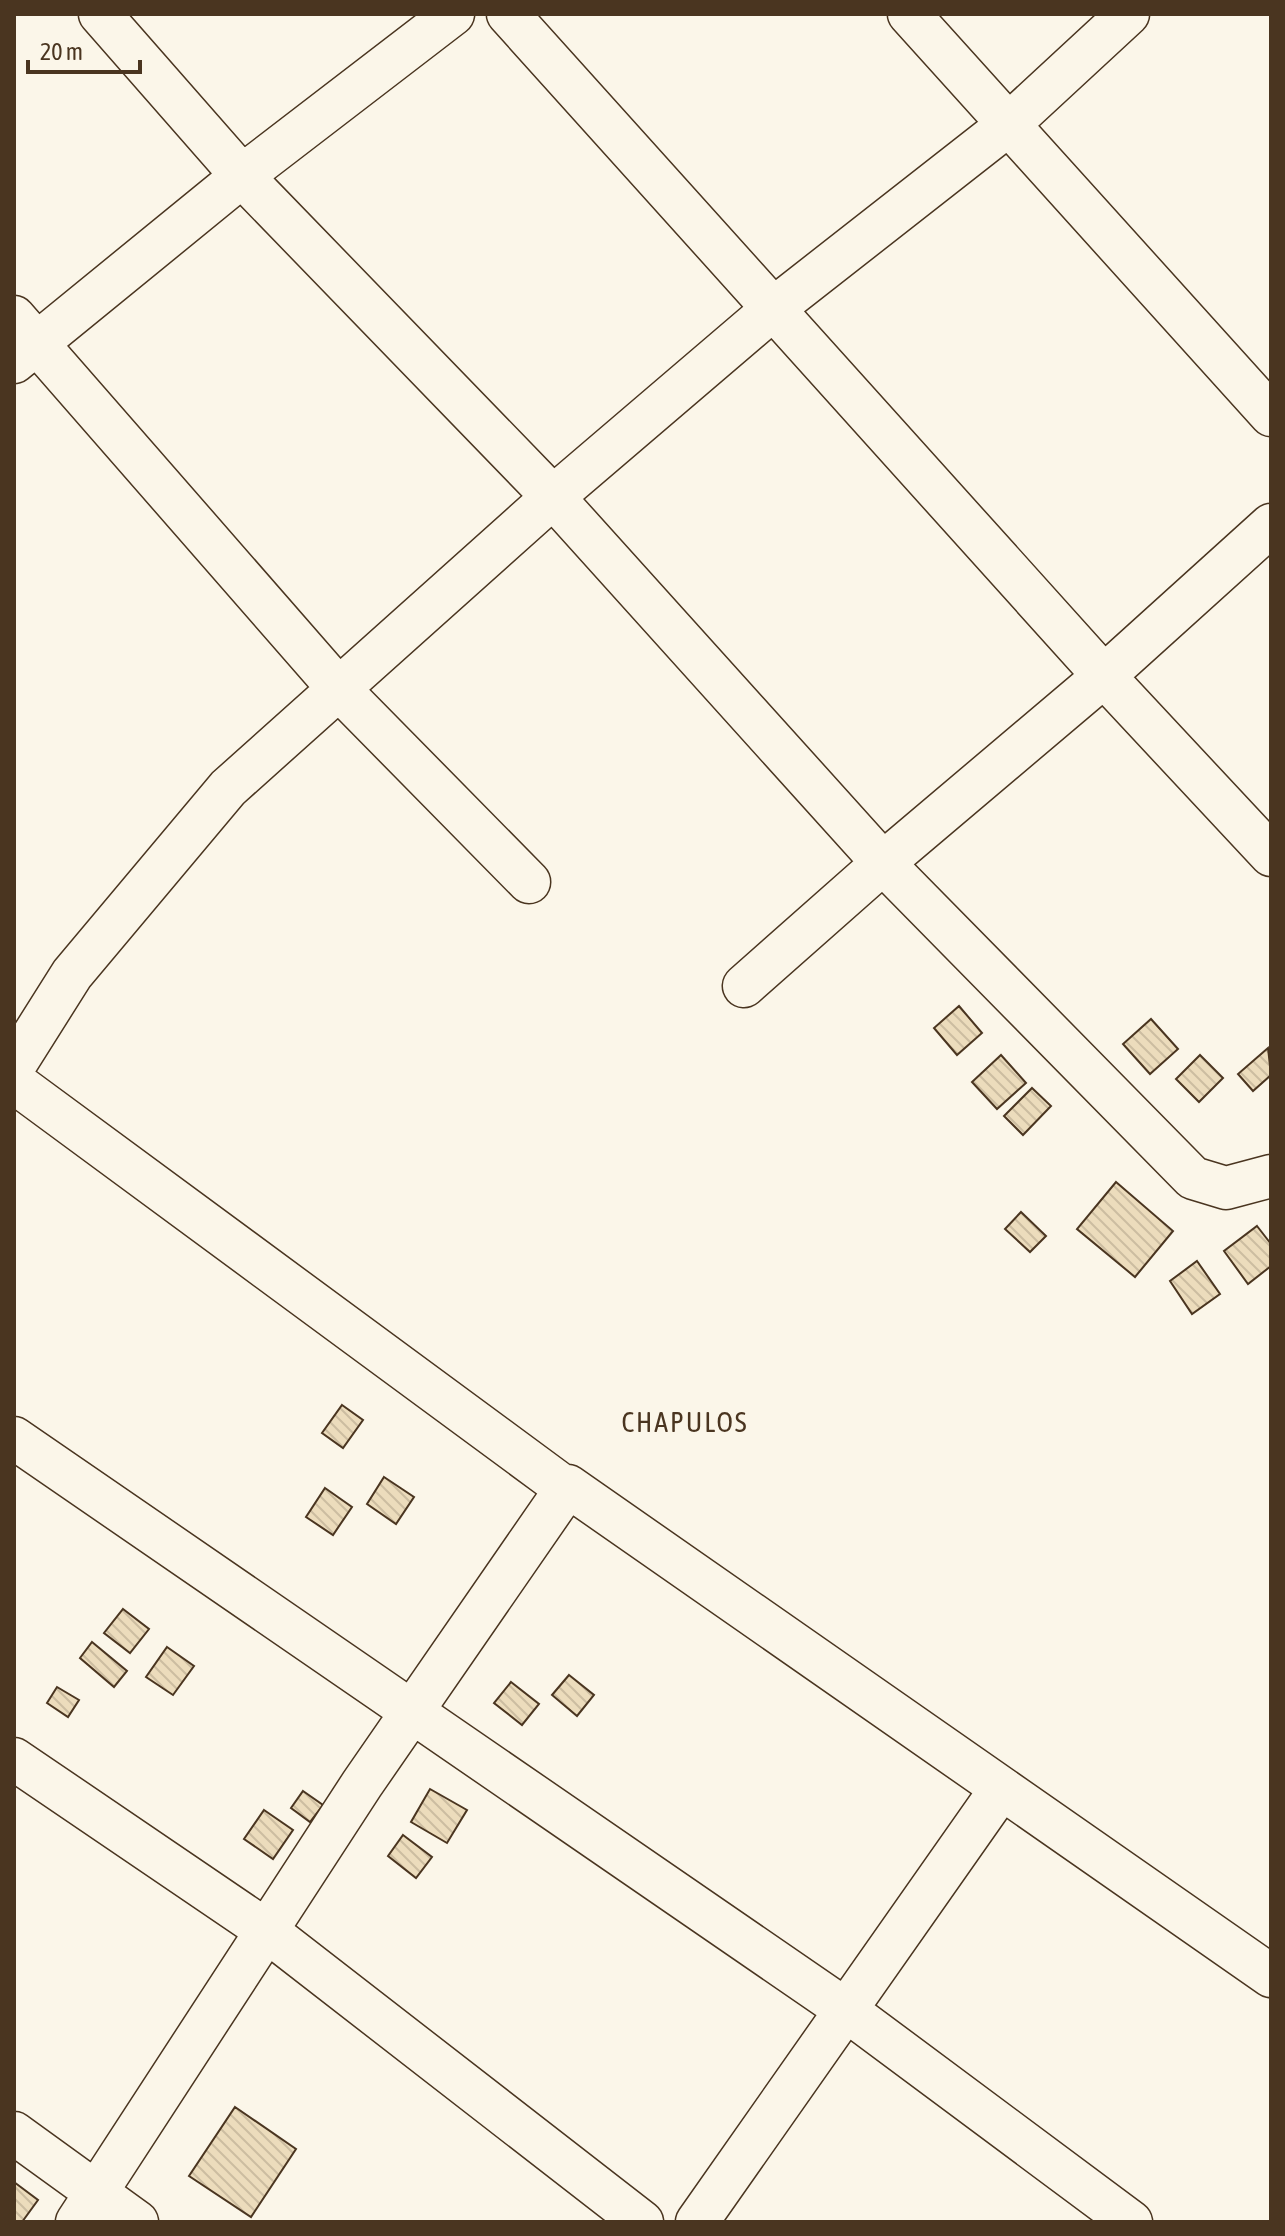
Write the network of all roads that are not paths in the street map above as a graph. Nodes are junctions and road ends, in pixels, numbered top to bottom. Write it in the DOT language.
graph roads {
  1 [pos="100,14"];
  2 [pos="453,14"];
  3 [pos="508,14"];
  4 [pos="909,14"];
  5 [pos="1128,14"];
  6 [pos="1008,125"];
  7 [pos="242,176"];
  8 [pos="773,309"];
  9 [pos="22,340"];
  10 [pos="1271,415"];
  11 [pos="553,497"];
  12 [pos="1271,525"];
  13 [pos="1104,676"];
  14 [pos="338,688"];
  15 [pos="1271,855"];
  16 [pos="883,863"];
  17 [pos="529,882"];
  18 [pos="744,986"];
  19 [pos="14,1066"];
  20 [pos="14,1082"];
  21 [pos="1269,1184"];
  22 [pos="14,1438"];
  23 [pos="568,1486"];
  24 [pos="411,1711"];
  25 [pos="14,1759"];
  26 [pos="1001,1789"];
  27 [pos="267,1931"];
  28 [pos="1271,1976"];
  29 [pos="846,2010"];
  30 [pos="14,2133"];
  31 [pos="87,2208"];
  32 [pos="137,2222"];
  33 [pos="642,2222"];
  34 [pos="697,2222"];
  35 [pos="1131,2222"];
  1 -- 7 [label="street"];
  2 -- 7 [label="street"];
  3 -- 8 [label="street"];
  4 -- 6 [label="street"];
  5 -- 6 [label="street"];
  6 -- 8 [label="street"];
  6 -- 10 [label="street"];
  7 -- 9 [label="street"];
  7 -- 11 [label="street"];
  8 -- 11 [label="street"];
  8 -- 13 [label="street"];
  9 -- 14 [label="street"];
  11 -- 14 [label="street"];
  11 -- 16 [label="street"];
  12 -- 13 [label="street"];
  13 -- 15 [label="street"];
  13 -- 16 [label="street"];
  14 -- 17 [label="street"];
  14 -- 19 [label="street"];
  16 -- 18 [label="street"];
  16 -- 21 [label="street"];
  20 -- 23 [label="street"];
  22 -- 24 [label="street"];
  23 -- 24 [label="street"];
  23 -- 26 [label="street"];
  24 -- 27 [label="street"];
  24 -- 29 [label="street"];
  25 -- 27 [label="street"];
  26 -- 28 [label="street"];
  26 -- 29 [label="street"];
  27 -- 31 [label="street"];
  27 -- 33 [label="street"];
  29 -- 34 [label="street"];
  29 -- 35 [label="street"];
  30 -- 31 [label="street"];
  31 -- 32 [label="street"];
}
